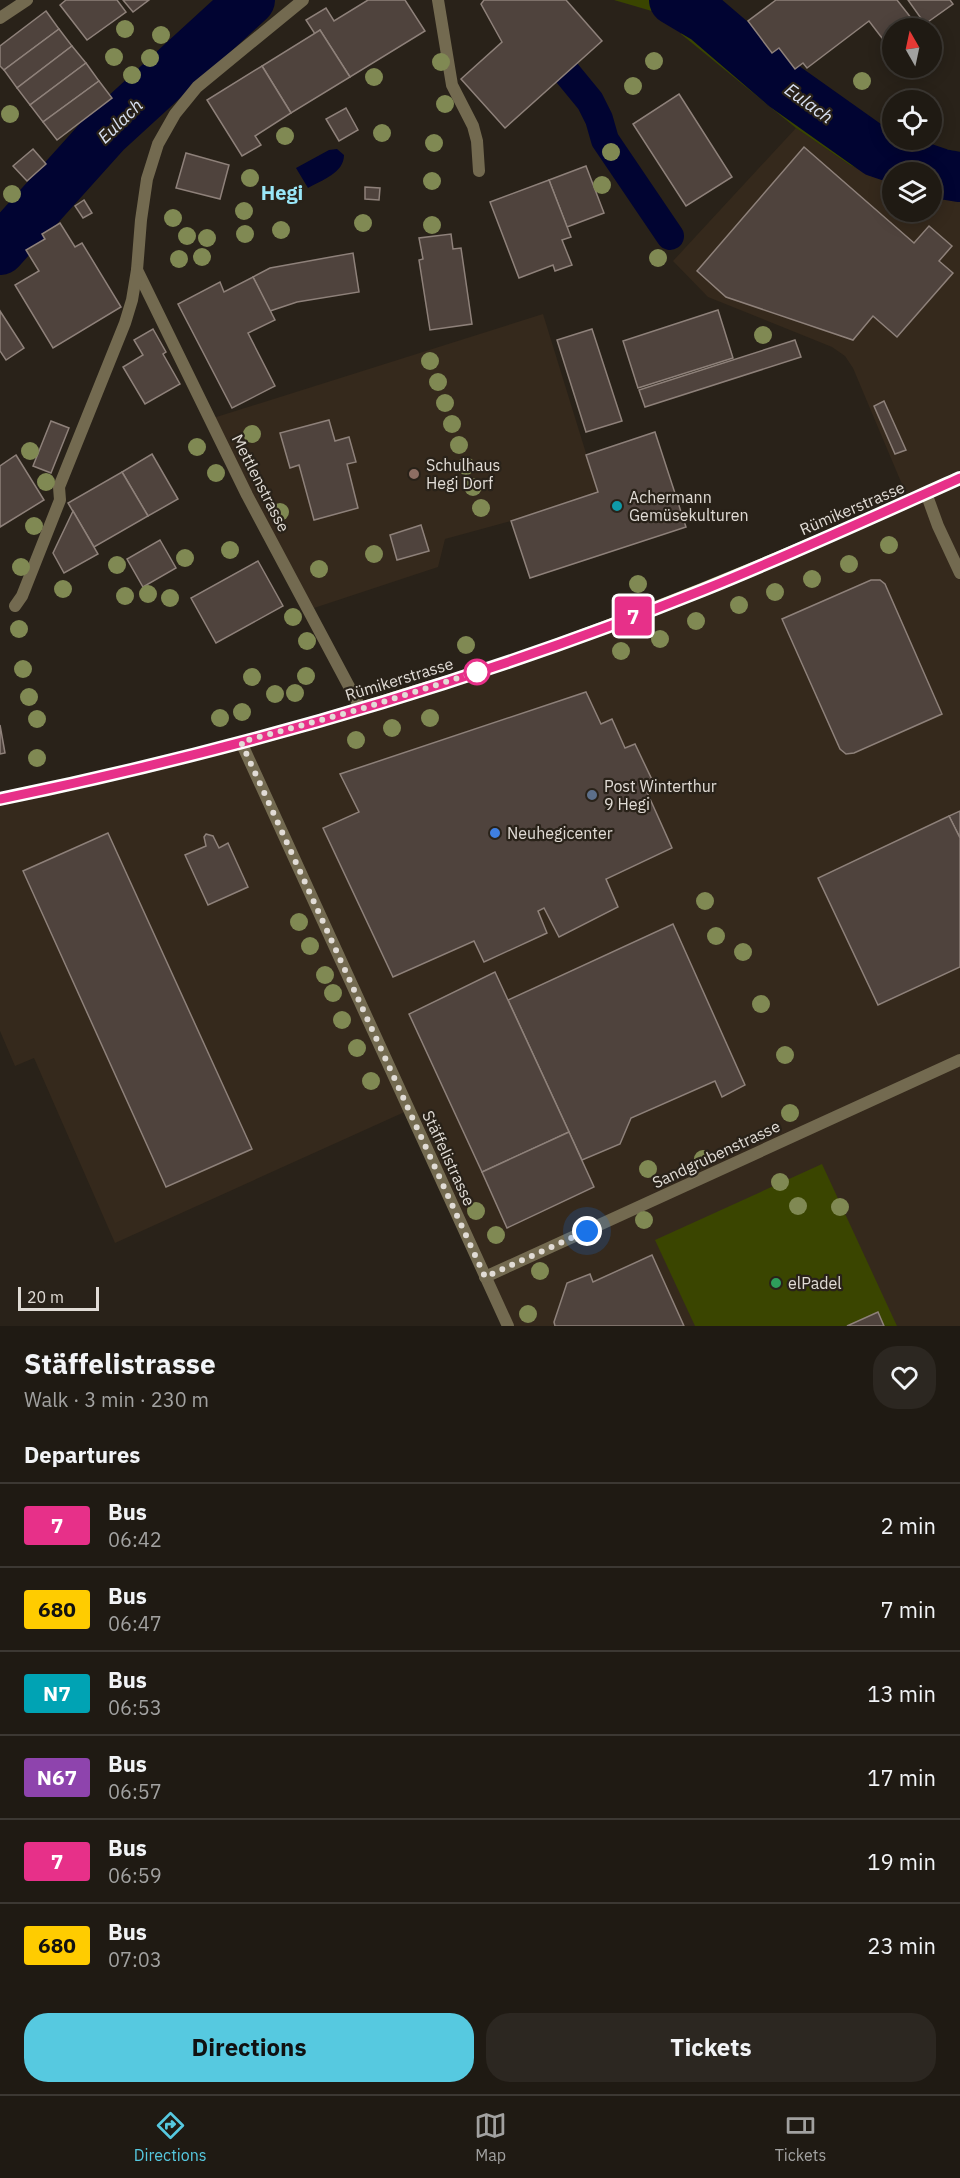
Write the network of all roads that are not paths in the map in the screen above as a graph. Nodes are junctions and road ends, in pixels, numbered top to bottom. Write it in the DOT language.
graph roads {
  1 [pos="27,0"];
  2 [pos="303,0"];
  3 [pos="438,0"];
  4 [pos="0,18"];
  5 [pos="479,171"];
  6 [pos="137,270"];
  7 [pos="960,478"];
  8 [pos="926,493"];
  9 [pos="960,573"];
  10 [pos="15,606"];
  11 [pos="361,709"];
  12 [pos="241,742"];
  13 [pos="0,799"];
  14 [pos="960,1060"];
  15 [pos="485,1277"];
  16 [pos="508,1326"];
  1 -- 4 [label="street"];
  2 -- 6 [label="street"];
  3 -- 5 [label="street"];
  6 -- 10 [label="street"];
  6 -- 11 [label="street, Mettlenstrasse"];
  7 -- 8 [label="main road, Rümikerstrasse"];
  8 -- 9 [label="street"];
  8 -- 11 [label="main road, Rümikerstrasse"];
  11 -- 12 [label="main road, Rümikerstrasse"];
  12 -- 13 [label="main road, Rümikerstrasse"];
  12 -- 15 [label="street, Stäffelistrasse"];
  14 -- 15 [label="street, Sandgrubenstrasse"];
  15 -- 16 [label="street, Stäffelistrasse"];
}
